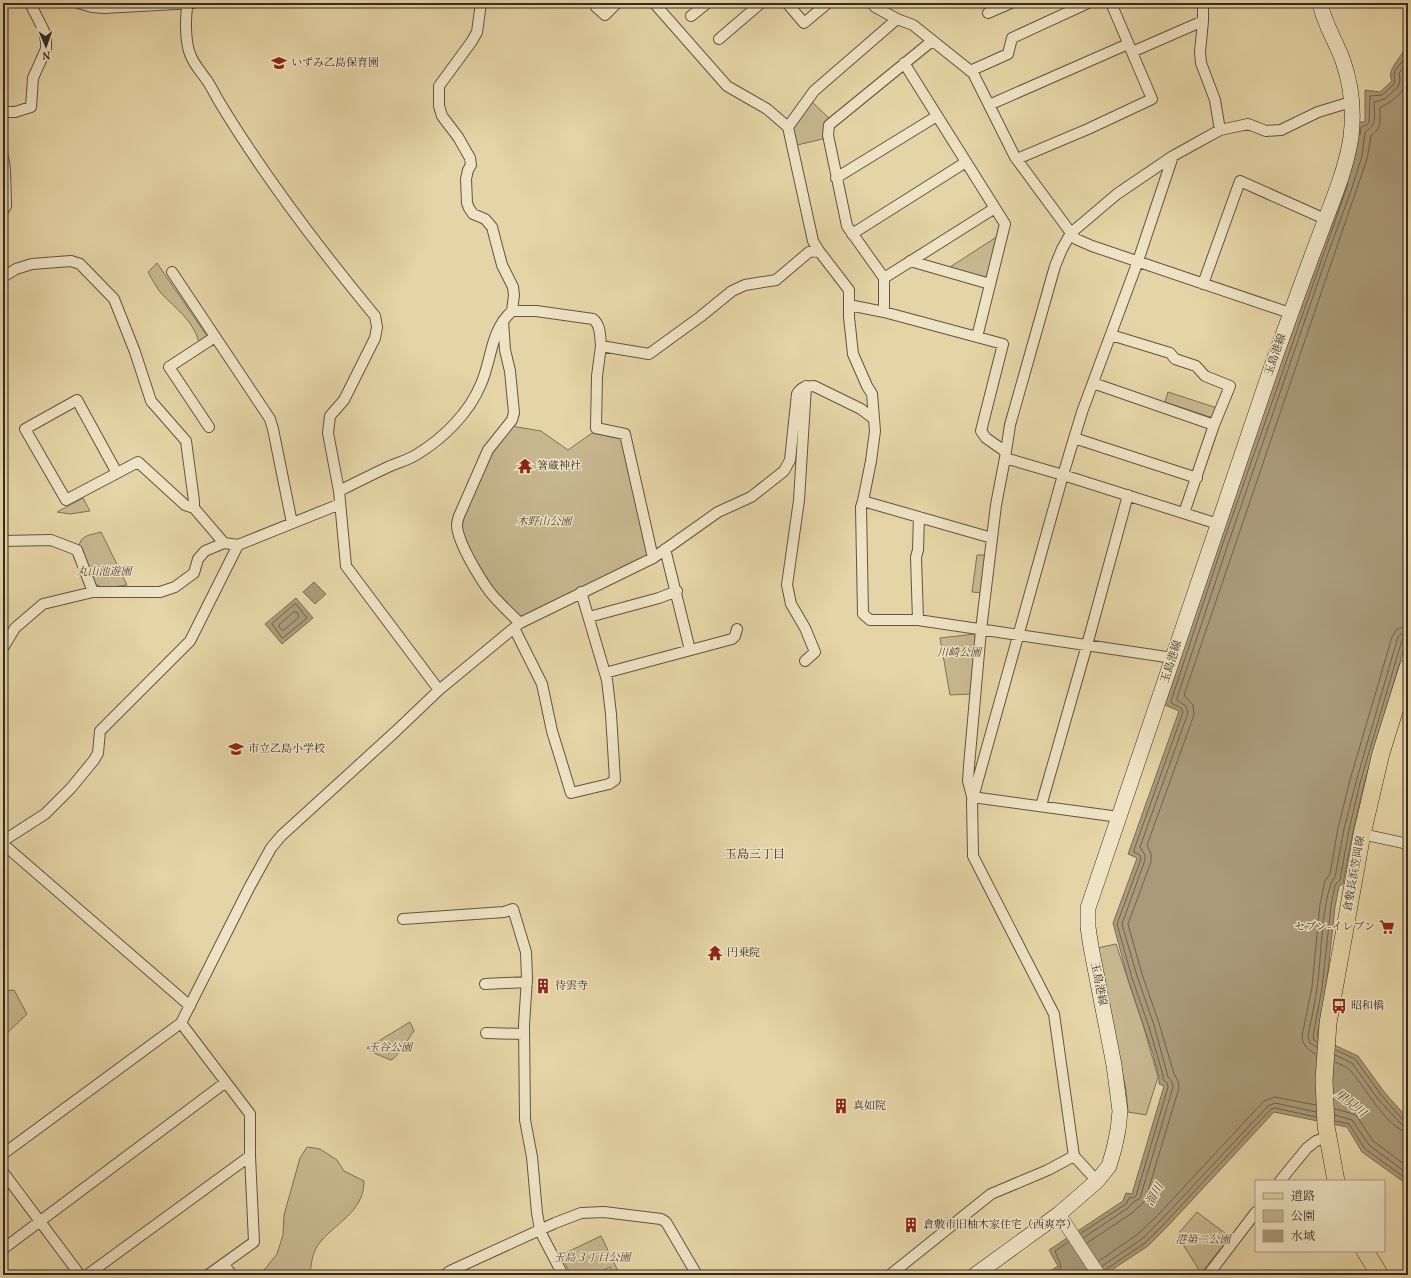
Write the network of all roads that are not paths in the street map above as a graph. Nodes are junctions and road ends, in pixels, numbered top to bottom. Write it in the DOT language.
graph roads {
  1 [pos="30,3"];
  2 [pos="78,3"];
  3 [pos="190,3"];
  4 [pos="481,3"];
  5 [pos="617,3"];
  6 [pos="654,3"];
  7 [pos="707,3"];
  8 [pos="761,3"];
  9 [pos="787,3"];
  10 [pos="828,3"];
  11 [pos="872,3"];
  12 [pos="1011,3"];
  13 [pos="1088,3"];
  14 [pos="1111,3"];
  15 [pos="1203,3"];
  16 [pos="1320,3"];
  17 [pos="596,7"];
  18 [pos="988,13"];
  19 [pos="691,16"];
  20 [pos="897,19"];
  21 [pos="1203,21"];
  22 [pos="719,39"];
  23 [pos="932,40"];
  24 [pos="1130,48"];
  25 [pos="904,63"];
  26 [pos="970,71"];
  27 [pos="1351,102"];
  28 [pos="989,105"];
  29 [pos="3,112"];
  30 [pos="937,116"];
  31 [pos="788,127"];
  32 [pos="1220,130"];
  33 [pos="1174,156"];
  34 [pos="3,157"];
  35 [pos="1017,159"];
  36 [pos="966,162"];
  37 [pos="836,178"];
  38 [pos="995,208"];
  39 [pos="3,211"];
  40 [pos="1325,219"];
  41 [pos="1071,233"];
  42 [pos="852,234"];
  43 [pos="819,251"];
  44 [pos="910,261"];
  45 [pos="1138,261"];
  46 [pos="172,272"];
  47 [pos="3,277"];
  48 [pos="884,278"];
  49 [pos="990,284"];
  50 [pos="1203,284"];
  51 [pos="849,305"];
  52 [pos="512,311"];
  53 [pos="884,312"];
  54 [pos="1290,313"];
  55 [pos="503,321"];
  56 [pos="1111,335"];
  57 [pos="215,336"];
  58 [pos="977,337"];
  59 [pos="602,346"];
  60 [pos="1093,383"];
  61 [pos="806,386"];
  62 [pos="874,419"];
  63 [pos="1214,425"];
  64 [pos="209,427"];
  65 [pos="1074,438"];
  66 [pos="1005,455"];
  67 [pos="117,473"];
  68 [pos="1063,474"];
  69 [pos="1197,478"];
  70 [pos="339,491"];
  71 [pos="1128,495"];
  72 [pos="863,501"];
  73 [pos="340,504"];
  74 [pos="194,508"];
  75 [pos="1184,513"];
  76 [pos="919,517"];
  77 [pos="292,524"];
  78 [pos="1218,524"];
  79 [pos="992,538"];
  80 [pos="3,541"];
  81 [pos="224,543"];
  82 [pos="238,545"];
  83 [pos="665,549"];
  84 [pos="653,558"];
  85 [pos="676,591"];
  86 [pos="93,592"];
  87 [pos="581,592"];
  88 [pos="589,617"];
  89 [pos="918,620"];
  90 [pos="517,626"];
  91 [pos="737,628"];
  92 [pos="981,630"];
  93 [pos="1018,635"];
  94 [pos="1087,645"];
  95 [pos="3,648"];
  96 [pos="690,650"];
  97 [pos="1173,658"];
  98 [pos="805,661"];
  99 [pos="1408,667"];
  100 [pos="605,673"];
  101 [pos="439,690"];
  102 [pos="972,797"];
  103 [pos="1041,806"];
  104 [pos="1119,817"];
  105 [pos="1362,834"];
  106 [pos="3,842"];
  107 [pos="1408,844"];
  108 [pos="403,919"];
  109 [pos="527,982"];
  110 [pos="484,984"];
  111 [pos="190,1006"];
  112 [pos="181,1023"];
  113 [pos="486,1032"];
  114 [pos="524,1034"];
  115 [pos="226,1082"];
  116 [pos="1327,1132"];
  117 [pos="3,1154"];
  118 [pos="250,1156"];
  119 [pos="1074,1156"];
  120 [pos="3,1172"];
  121 [pos="1281,1180"];
  122 [pos="1336,1180"];
  123 [pos="1097,1181"];
  124 [pos="1255,1213"];
  125 [pos="1059,1214"];
  126 [pos="39,1222"];
  127 [pos="540,1229"];
  128 [pos="3,1250"];
  129 [pos="1366,1252"];
  130 [pos="223,1264"];
  131 [pos="80,1275"];
  132 [pos="88,1275"];
  133 [pos="208,1275"];
  134 [pos="232,1275"];
  135 [pos="445,1275"];
  136 [pos="563,1275"];
  137 [pos="697,1275"];
  138 [pos="890,1275"];
  139 [pos="975,1275"];
  140 [pos="1099,1275"];
  141 [pos="1208,1275"];
  142 [pos="1380,1275"];
  1 -- 29 [label="street"];
  2 -- 3 [label="street"];
  3 -- 70 [label="street"];
  4 -- 52 [label="street"];
  5 -- 17 [label="street"];
  6 -- 31 [label="street"];
  7 -- 19 [label="street"];
  8 -- 22 [label="street"];
  9 -- 10 [label="street"];
  11 -- 20 [label="street"];
  12 -- 18 [label="street"];
  13 -- 26 [label="street"];
  14 -- 24 [label="street"];
  15 -- 21 [label="street"];
  16 -- 27 [label="main road, 玉島港線"];
  20 -- 23 [label="street"];
  20 -- 31 [label="street"];
  21 -- 24 [label="street"];
  21 -- 32 [label="street"];
  23 -- 25 [label="street"];
  23 -- 26 [label="street"];
  24 -- 28 [label="street"];
  24 -- 35 [label="street"];
  25 -- 30 [label="street"];
  25 -- 37 [label="street"];
  26 -- 28 [label="street"];
  27 -- 32 [label="street"];
  27 -- 40 [label="main road, 玉島港線"];
  28 -- 35 [label="street"];
  30 -- 36 [label="street"];
  30 -- 37 [label="street"];
  31 -- 43 [label="street"];
  32 -- 33 [label="street"];
  33 -- 41 [label="street"];
  33 -- 45 [label="street"];
  34 -- 39 [label="street"];
  35 -- 41 [label="street"];
  36 -- 38 [label="street"];
  36 -- 42 [label="street"];
  37 -- 42 [label="street"];
  38 -- 44 [label="street"];
  38 -- 49 [label="street"];
  40 -- 50 [label="street"];
  40 -- 54 [label="main road, 玉島港線"];
  41 -- 45 [label="street"];
  41 -- 66 [label="street"];
  42 -- 48 [label="street"];
  43 -- 51 [label="street"];
  43 -- 59 [label="street"];
  44 -- 48 [label="street"];
  44 -- 49 [label="street"];
  45 -- 50 [label="street"];
  45 -- 56 [label="street"];
  46 -- 57 [label="street"];
  47 -- 74 [label="street"];
  48 -- 53 [label="street"];
  49 -- 58 [label="street"];
  50 -- 54 [label="street"];
  51 -- 53 [label="street"];
  51 -- 62 [label="street"];
  52 -- 55 [label="street"];
  52 -- 59 [label="street"];
  53 -- 58 [label="street"];
  54 -- 78 [label="main road, 玉島港線"];
  55 -- 70 [label="street"];
  55 -- 90 [label="street"];
  56 -- 60 [label="street"];
  56 -- 63 [label="street"];
  57 -- 64 [label="street"];
  57 -- 77 [label="street"];
  58 -- 66 [label="street"];
  59 -- 84 [label="street"];
  60 -- 63 [label="street"];
  60 -- 65 [label="street"];
  61 -- 62 [label="street"];
  61 -- 83 [label="street"];
  61 -- 98 [label="street"];
  62 -- 72 [label="street"];
  63 -- 69 [label="street"];
  65 -- 68 [label="street"];
  65 -- 69 [label="street"];
  66 -- 68 [label="street"];
  66 -- 79 [label="street"];
  67 -- 67 [label="street"];
  67 -- 74 [label="street"];
  68 -- 71 [label="street"];
  68 -- 93 [label="street"];
  69 -- 75 [label="street"];
  70 -- 73 [label="street"];
  71 -- 75 [label="street"];
  71 -- 94 [label="street"];
  72 -- 76 [label="street"];
  72 -- 89 [label="street"];
  73 -- 77 [label="street"];
  73 -- 101 [label="street"];
  74 -- 81 [label="street"];
  75 -- 78 [label="street"];
  76 -- 79 [label="street"];
  76 -- 89 [label="street"];
  77 -- 82 [label="street"];
  78 -- 97 [label="main road, 玉島港線"];
  79 -- 92 [label="street"];
  80 -- 86 [label="street"];
  81 -- 82 [label="street"];
  81 -- 86 [label="street"];
  82 -- 106 [label="street"];
  83 -- 84 [label="street"];
  83 -- 85 [label="street"];
  84 -- 87 [label="street"];
  85 -- 88 [label="street"];
  85 -- 96 [label="street"];
  86 -- 95 [label="street"];
  87 -- 88 [label="street"];
  87 -- 90 [label="street"];
  88 -- 100 [label="street"];
  89 -- 92 [label="street"];
  90 -- 100 [label="street"];
  90 -- 101 [label="street"];
  91 -- 96 [label="street"];
  92 -- 93 [label="street"];
  92 -- 102 [label="street"];
  93 -- 94 [label="street"];
  93 -- 102 [label="street"];
  94 -- 97 [label="street"];
  94 -- 103 [label="street"];
  96 -- 100 [label="street"];
  97 -- 104 [label="main road, 玉島港線"];
  99 -- 105 [label="main road, 倉敷長浜笠岡線"];
  101 -- 111 [label="street"];
  102 -- 103 [label="street"];
  102 -- 119 [label="street"];
  103 -- 104 [label="street"];
  104 -- 123 [label="main road, 玉島港線"];
  105 -- 107 [label="street"];
  105 -- 116 [label="main road, 倉敷長浜笠岡線"];
  106 -- 111 [label="street"];
  108 -- 109 [label="street"];
  109 -- 110 [label="street"];
  109 -- 114 [label="street"];
  111 -- 112 [label="street"];
  112 -- 115 [label="street"];
  112 -- 117 [label="street"];
  113 -- 114 [label="street"];
  114 -- 127 [label="street"];
  115 -- 118 [label="street"];
  115 -- 126 [label="street"];
  116 -- 121 [label="street"];
  116 -- 122 [label="main road, 倉敷長浜笠岡線"];
  118 -- 130 [label="street"];
  118 -- 132 [label="street"];
  119 -- 123 [label="street"];
  119 -- 138 [label="street"];
  120 -- 126 [label="street"];
  123 -- 125 [label="main road, 玉島港線"];
  124 -- 141 [label="street"];
  125 -- 139 [label="main road, 玉島港線"];
  125 -- 140 [label="street"];
  126 -- 128 [label="street"];
  126 -- 131 [label="street"];
  127 -- 135 [label="street"];
  127 -- 136 [label="street"];
  127 -- 137 [label="street"];
  129 -- 142 [label="main road"];
  130 -- 133 [label="street"];
  130 -- 134 [label="street"];
}
